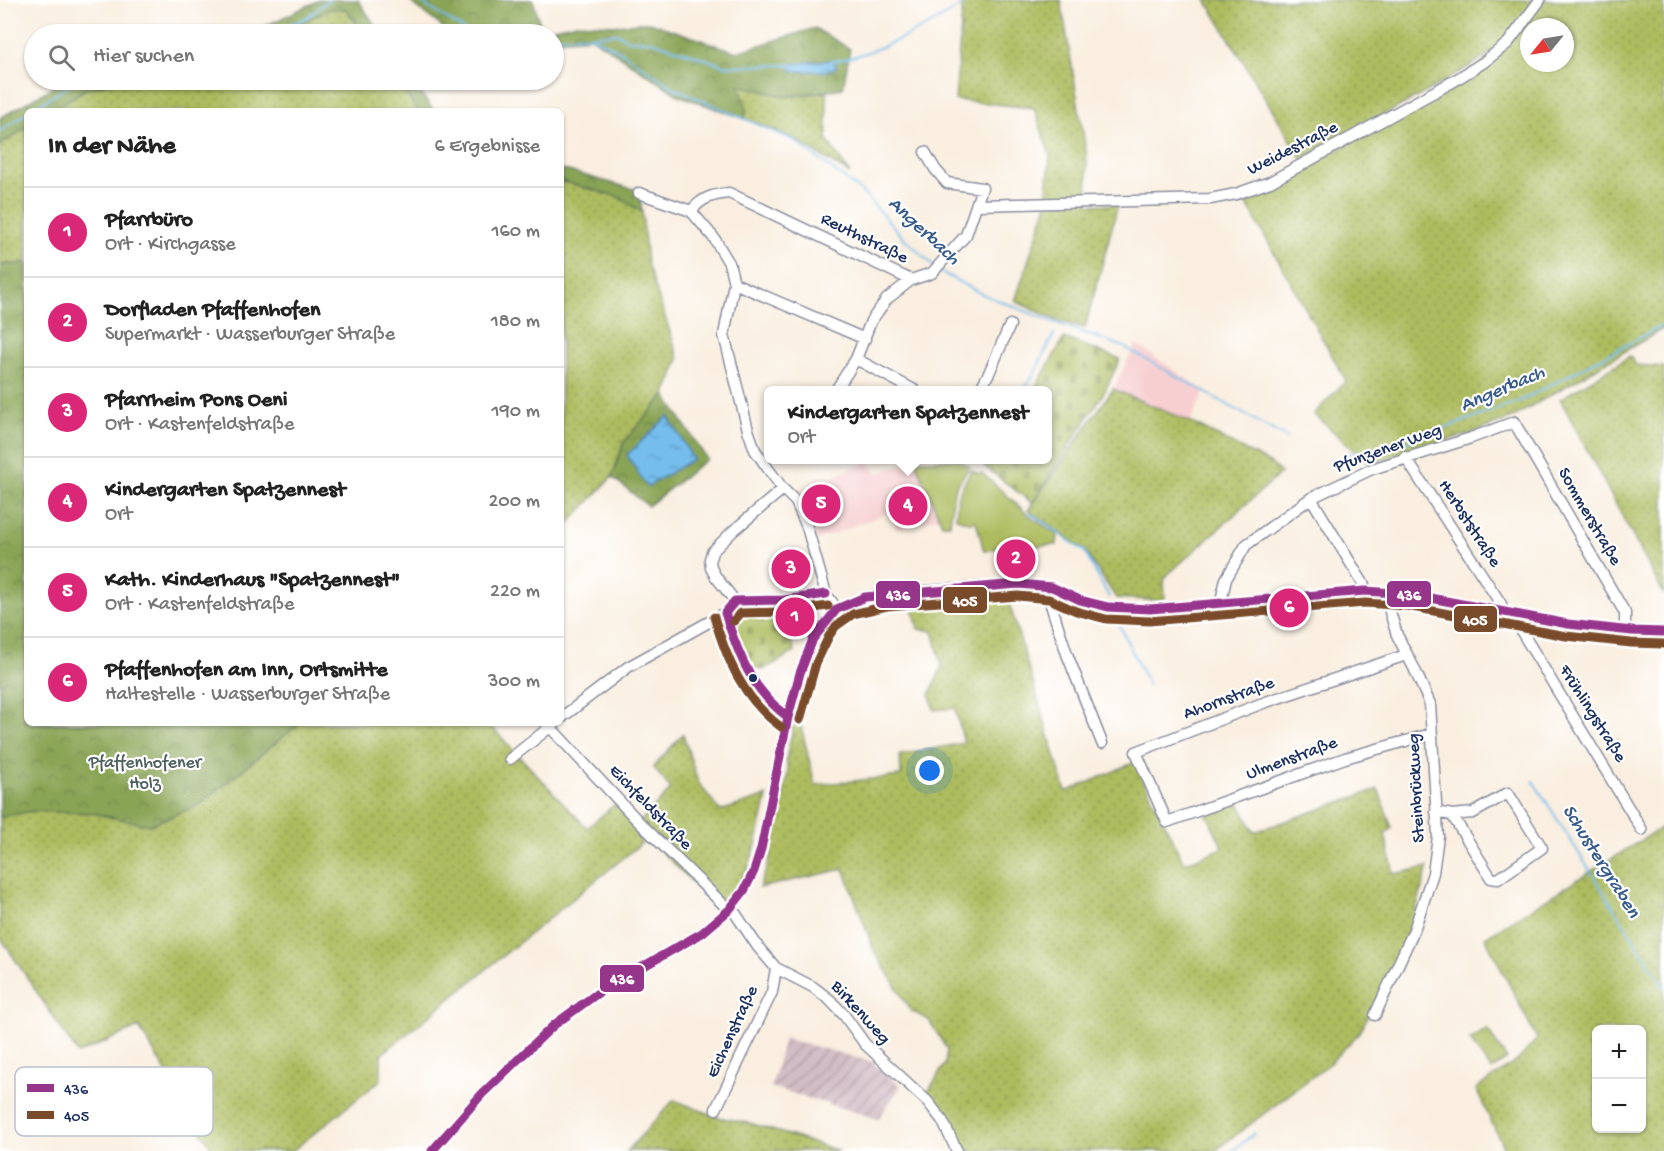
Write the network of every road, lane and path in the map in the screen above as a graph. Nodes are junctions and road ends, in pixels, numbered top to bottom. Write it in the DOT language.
graph roads {
  1 [pos="1540,0"];
  2 [pos="925,152"];
  3 [pos="639,193"];
  4 [pos="978,205"];
  5 [pos="691,211"];
  6 [pos="911,280"];
  7 [pos="734,283"];
  8 [pos="1010,325"];
  9 [pos="865,339"];
  10 [pos="856,359"];
  11 [pos="839,386"];
  12 [pos="907,386"];
  13 [pos="982,386"];
  14 [pos="1514,422"];
  15 [pos="1405,457"];
  16 [pos="764,463"];
  17 [pos="765,464"];
  18 [pos="783,489"];
  19 [pos="1311,498"];
  20 [pos="1052,587"];
  21 [pos="1365,591"];
  22 [pos="1393,591"];
  23 [pos="826,594"];
  24 [pos="735,601"];
  25 [pos="1220,604"];
  26 [pos="837,609"];
  27 [pos="1502,611"];
  28 [pos="725,613"];
  29 [pos="1517,615"];
  30 [pos="1625,632"];
  31 [pos="1664,632"];
  32 [pos="1406,655"];
  33 [pos="564,716"];
  34 [pos="788,717"];
  35 [pos="551,726"];
  36 [pos="553,726"];
  37 [pos="1431,734"];
  38 [pos="1102,743"];
  39 [pos="510,759"];
  40 [pos="1436,812"];
  41 [pos="1452,815"];
  42 [pos="1167,822"];
  43 [pos="1642,830"];
  44 [pos="730,908"];
  45 [pos="776,968"];
  46 [pos="1375,1015"];
  47 [pos="716,1109"];
  48 [pos="432,1151"];
  49 [pos="957,1151"];
  1 -- 4 [label="street, Weidestraße"];
  2 -- 4 [label="street"];
  3 -- 5 [label="street"];
  4 -- 6 [label="street, Reuthstraße"];
  5 -- 6 [label="street, Reuthstraße"];
  5 -- 7 [label="street"];
  6 -- 9 [label="street"];
  7 -- 9 [label="street"];
  7 -- 16 [label="street"];
  8 -- 13 [label="street"];
  9 -- 10 [label="street"];
  10 -- 11 [label="street"];
  10 -- 12 [label="street"];
  14 -- 15 [label="street, Pfunzener Weg"];
  14 -- 30 [label="street, Sommerstraße"];
  15 -- 19 [label="street, Pfunzener Weg"];
  15 -- 27 [label="street, Herbststraße"];
  17 -- 18 [label="street"];
  18 -- 23 [label="street"];
  18 -- 24 [label="street"];
  19 -- 21 [label="street"];
  19 -- 25 [label="street, Pfunzener Weg"];
  20 -- 25 [label="street"];
  20 -- 26 [label="street"];
  20 -- 38 [label="street"];
  21 -- 22 [label="street"];
  21 -- 25 [label="street"];
  22 -- 27 [label="street"];
  22 -- 32 [label="street, Steinbrückweg"];
  23 -- 24 [label="street"];
  23 -- 26 [label="street"];
  24 -- 28 [label="street"];
  26 -- 34 [label="street"];
  27 -- 29 [label="street"];
  28 -- 33 [label="street"];
  28 -- 34 [label="street"];
  29 -- 30 [label="street"];
  29 -- 43 [label="street, Frühlingstraße"];
  30 -- 31 [label="street"];
  32 -- 37 [label="street, Steinbrückweg"];
  32 -- 42 [label="street, Ahornstraße"];
  34 -- 44 [label="street"];
  35 -- 39 [label="street"];
  36 -- 44 [label="street, Eichfeldstraße"];
  37 -- 40 [label="street, Steinbrückweg"];
  37 -- 42 [label="street, Ulmenstraße"];
  40 -- 41 [label="street"];
  40 -- 46 [label="street, Steinbrückweg"];
  41 -- 41 [label="street"];
  44 -- 45 [label="street, Birkenweg"];
  44 -- 48 [label="street"];
  45 -- 47 [label="street, Eichenstraße"];
  45 -- 49 [label="street, Birkenweg"];
}
